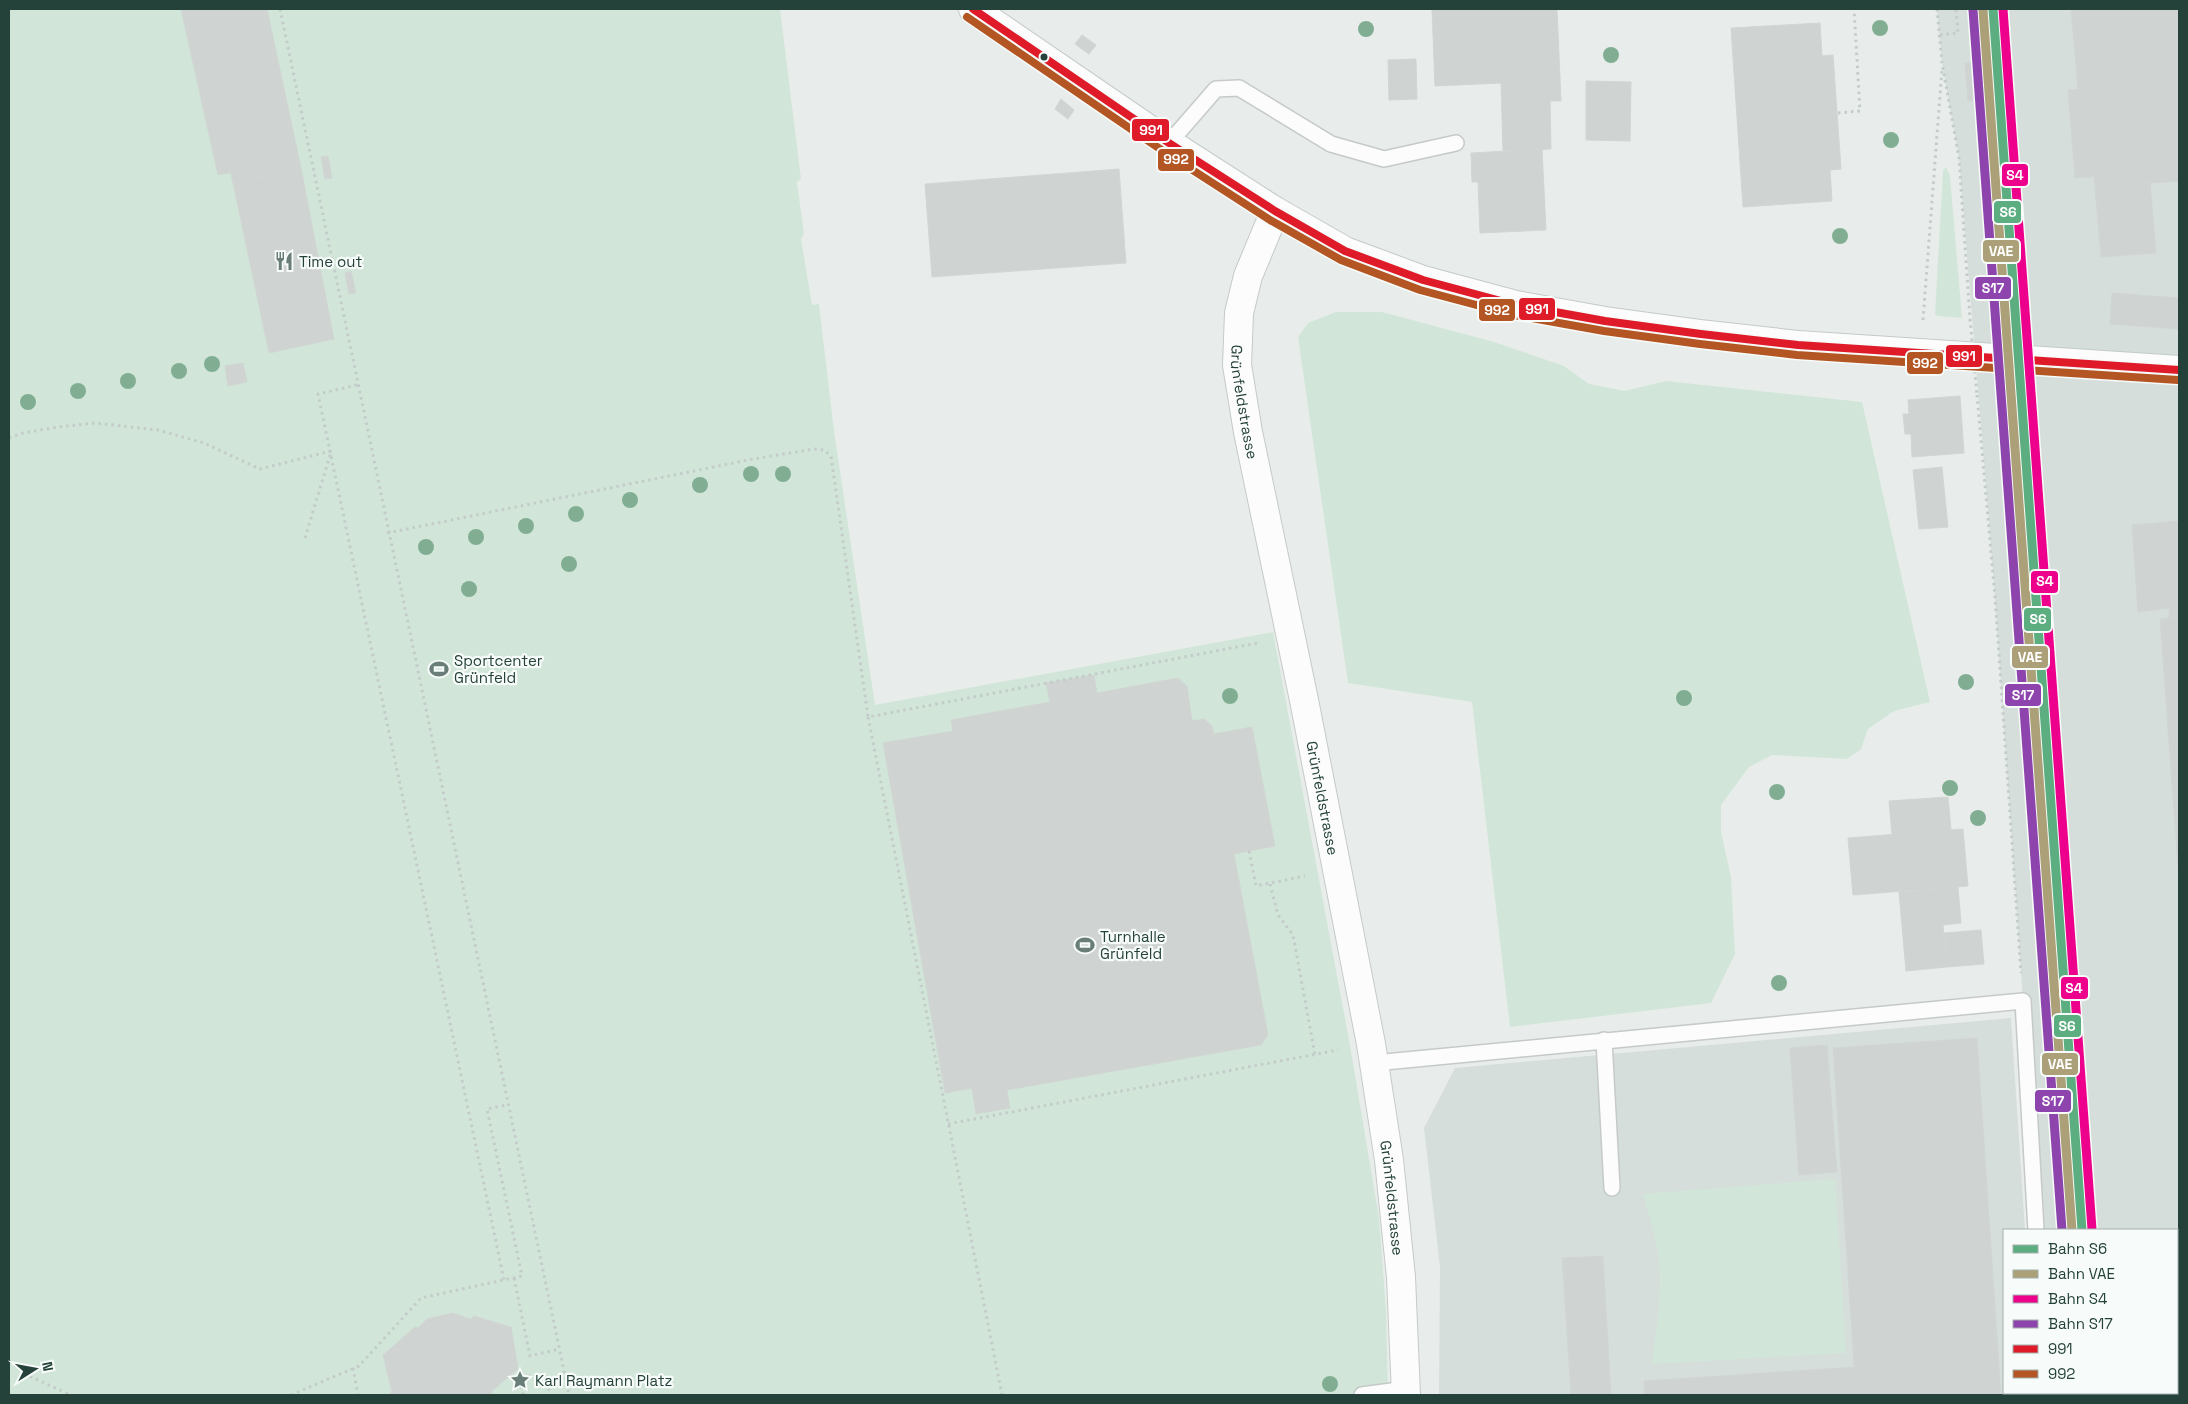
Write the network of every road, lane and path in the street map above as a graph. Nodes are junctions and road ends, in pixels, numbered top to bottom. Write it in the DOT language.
graph roads {
  1 [pos="280,9"];
  2 [pos="973,9"];
  3 [pos="1854,9"];
  4 [pos="1938,9"];
  5 [pos="1956,9"];
  6 [pos="1940,35"];
  7 [pos="1942,63"];
  8 [pos="1838,113"];
  9 [pos="1169,142"];
  10 [pos="1456,142"];
  11 [pos="1275,211"];
  12 [pos="1922,323"];
  13 [pos="2179,370"];
  14 [pos="357,385"];
  15 [pos="9,438"];
  16 [pos="331,451"];
  17 [pos="388,533"];
  18 [pos="304,538"];
  19 [pos="1291,636"];
  20 [pos="868,717"];
  21 [pos="1249,851"];
  22 [pos="1298,878"];
  23 [pos="1270,884"];
  24 [pos="2023,1001"];
  25 [pos="1604,1040"];
  26 [pos="1372,1054"];
  27 [pos="1315,1055"];
  28 [pos="507,1105"];
  29 [pos="948,1124"];
  30 [pos="1612,1188"];
  31 [pos="2036,1229"];
  32 [pos="514,1278"];
  33 [pos="504,1280"];
  34 [pos="559,1349"];
  35 [pos="9,1361"];
  36 [pos="353,1368"];
  37 [pos="1406,1392"];
  38 [pos="72,1395"];
  39 [pos="291,1395"];
  40 [pos="358,1395"];
  41 [pos="523,1395"];
  42 [pos="550,1395"];
  43 [pos="568,1395"];
  44 [pos="1002,1395"];
  45 [pos="1362,1395"];
  1 -- 14 [label="path"];
  2 -- 9 [label="street"];
  3 -- 8 [label="path"];
  4 -- 6 [label="path"];
  5 -- 6 [label="path"];
  6 -- 7 [label="path"];
  7 -- 12 [label="path"];
  7 -- 24 [label="path, bridge"];
  9 -- 10 [label="lane"];
  9 -- 11 [label="street"];
  11 -- 13 [label="street"];
  11 -- 19 [label="street, Grünfeldstrasse"];
  14 -- 16 [label="path"];
  14 -- 17 [label="path"];
  15 -- 16 [label="path"];
  16 -- 18 [label="path"];
  16 -- 33 [label="path"];
  17 -- 20 [label="path"];
  17 -- 28 [label="path"];
  19 -- 20 [label="path"];
  19 -- 26 [label="street, Grünfeldstrasse"];
  20 -- 29 [label="path"];
  21 -- 23 [label="path"];
  22 -- 23 [label="path"];
  23 -- 27 [label="path"];
  24 -- 25 [label="lane"];
  24 -- 31 [label="lane"];
  25 -- 26 [label="lane"];
  25 -- 30 [label="lane"];
  26 -- 27 [label="path"];
  26 -- 37 [label="street, Grünfeldstrasse"];
  27 -- 29 [label="path"];
  28 -- 32 [label="path"];
  28 -- 34 [label="path"];
  29 -- 44 [label="path"];
  32 -- 33 [label="path"];
  32 -- 34 [label="path"];
  33 -- 36 [label="path"];
  34 -- 43 [label="path"];
  35 -- 38 [label="path"];
  36 -- 39 [label="path"];
  36 -- 40 [label="path"];
  37 -- 45 [label="lane"];
  41 -- 42 [label="path"];
}
